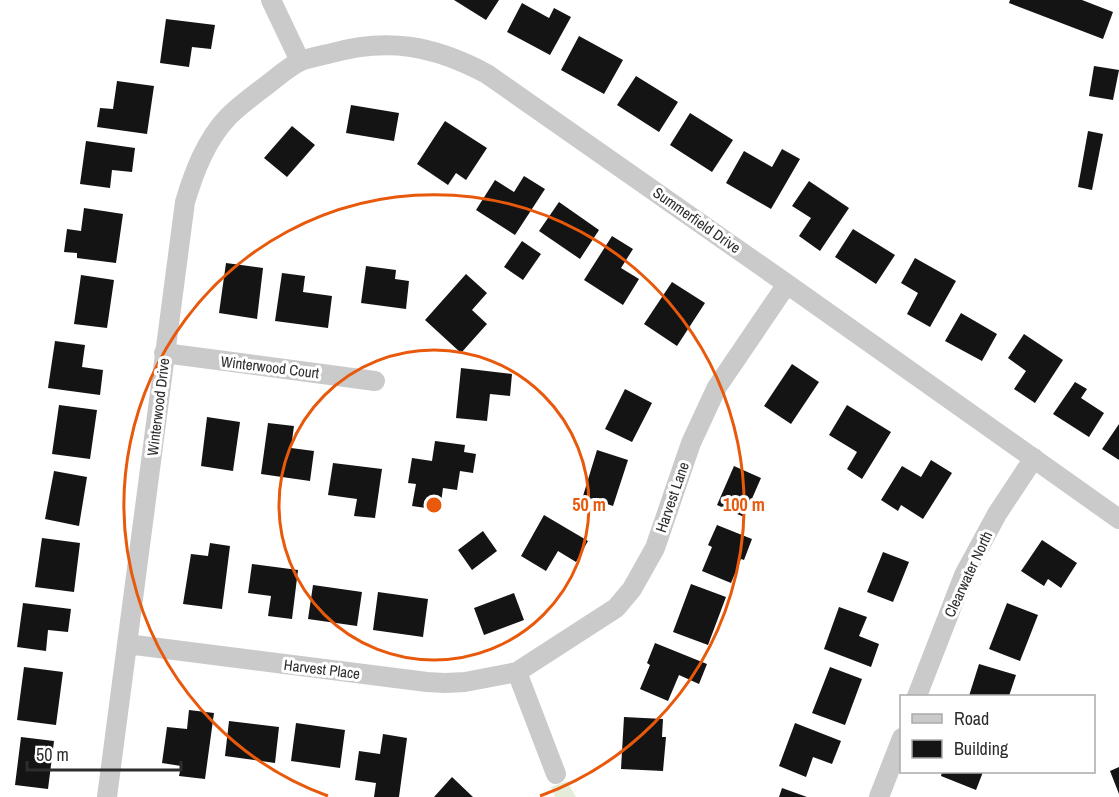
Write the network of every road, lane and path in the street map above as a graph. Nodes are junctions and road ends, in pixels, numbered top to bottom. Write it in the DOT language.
graph roads {
  1 [pos="271,0"];
  2 [pos="300,61"];
  3 [pos="787,284"];
  4 [pos="164,353"];
  5 [pos="375,381"];
  6 [pos="1034,458"];
  7 [pos="1119,519"];
  8 [pos="127,644"];
  9 [pos="517,672"];
  10 [pos="918,695"];
  11 [pos="900,743"];
  12 [pos="556,774"];
  13 [pos="107,797"];
  14 [pos="879,797"];
  1 -- 2 [label="street"];
  2 -- 3 [label="street, Summerfield Drive"];
  2 -- 4 [label="street, Winterwood Drive"];
  3 -- 6 [label="street, Summerfield Drive"];
  3 -- 9 [label="street, Harvest Lane"];
  4 -- 5 [label="street, Winterwood Court"];
  4 -- 8 [label="street, Winterwood Drive"];
  6 -- 7 [label="street, Summerfield Drive"];
  6 -- 10 [label="street, Clearwater North"];
  8 -- 9 [label="street, Harvest Place"];
  8 -- 13 [label="street, Winterwood Drive"];
  9 -- 12 [label="street"];
  11 -- 14 [label="street"];
}
